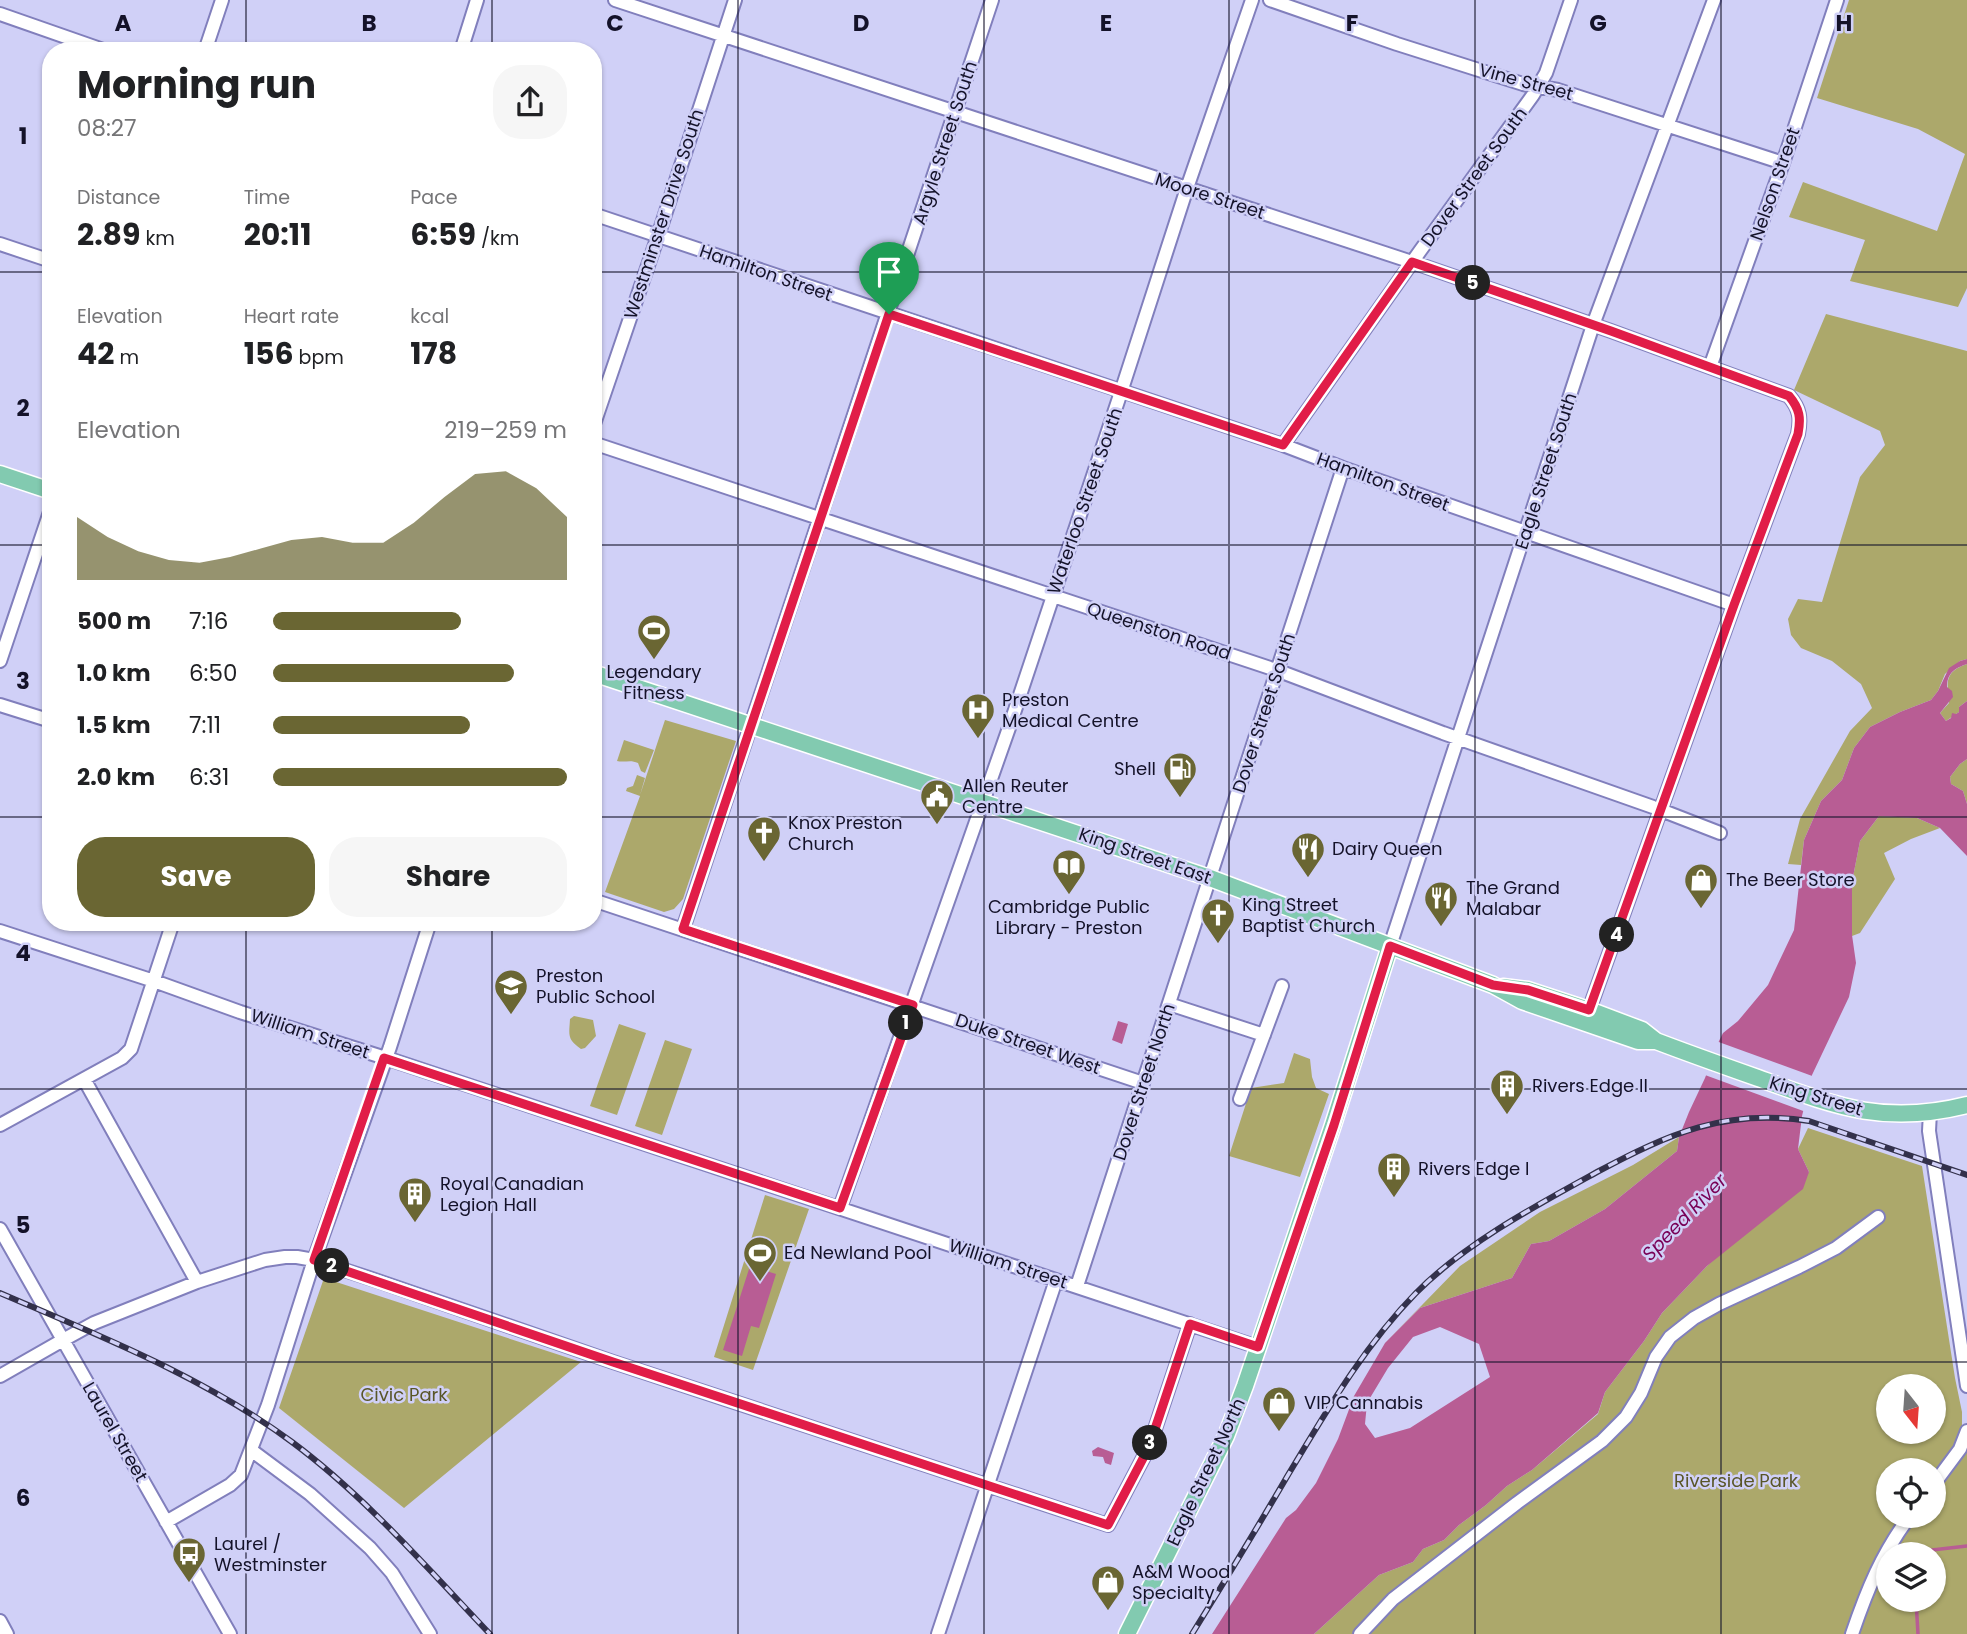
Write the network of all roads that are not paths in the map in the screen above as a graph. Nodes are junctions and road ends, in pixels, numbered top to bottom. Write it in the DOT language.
graph roads {
  1 [pos="222,0"];
  2 [pos="477,0"];
  3 [pos="615,0"];
  4 [pos="734,0"];
  5 [pos="992,0"];
  6 [pos="1252,0"];
  7 [pos="1270,0"];
  8 [pos="1570,0"];
  9 [pos="1714,0"];
  10 [pos="1837,0"];
  11 [pos="0,14"];
  12 [pos="722,36"];
  13 [pos="80,42"];
  14 [pos="208,42"];
  15 [pos="464,42"];
  16 [pos="1539,87"];
  17 [pos="955,111"];
  18 [pos="1668,125"];
  19 [pos="1783,163"];
  20 [pos="1187,188"];
  21 [pos="602,217"];
  22 [pos="658,236"];
  23 [pos="0,244"];
  24 [pos="42,258"];
  25 [pos="1412,262"];
  26 [pos="889,314"];
  27 [pos="1593,325"];
  28 [pos="1710,367"];
  29 [pos="1121,393"];
  30 [pos="602,401"];
  31 [pos="1283,445"];
  32 [pos="602,446"];
  33 [pos="1343,468"];
  34 [pos="0,474"];
  35 [pos="42,488"];
  36 [pos="821,518"];
  37 [pos="1525,532"];
  38 [pos="42,536"];
  39 [pos="1053,596"];
  40 [pos="1734,605"];
  41 [pos="0,662"];
  42 [pos="1279,671"];
  43 [pos="602,676"];
  44 [pos="0,705"];
  45 [pos="42,718"];
  46 [pos="751,724"];
  47 [pos="1458,738"];
  48 [pos="983,802"];
  49 [pos="1661,810"];
  50 [pos="1720,833"];
  51 [pos="1210,878"];
  52 [pos="602,903"];
  53 [pos="683,929"];
  54 [pos="0,931"];
  55 [pos="170,931"];
  56 [pos="427,931"];
  57 [pos="1390,946"];
  58 [pos="154,981"];
  59 [pos="1493,985"];
  60 [pos="1282,986"];
  61 [pos="1169,1004"];
  62 [pos="913,1005"];
  63 [pos="1589,1010"];
  64 [pos="1264,1035"];
  65 [pos="1656,1041"];
  66 [pos="384,1058"];
  67 [pos="1710,1061"];
  68 [pos="84,1079"];
  69 [pos="1143,1083"];
  70 [pos="1240,1099"];
  71 [pos="1967,1105"];
  72 [pos="1930,1112"];
  73 [pos="0,1125"];
  74 [pos="840,1208"];
  75 [pos="1878,1217"];
  76 [pos="0,1229"];
  77 [pos="314,1260"];
  78 [pos="1056,1280"];
  79 [pos="197,1282"];
  80 [pos="1077,1286"];
  81 [pos="1190,1324"];
  82 [pos="63,1339"];
  83 [pos="1258,1347"];
  84 [pos="0,1376"];
  85 [pos="1967,1386"];
  86 [pos="1967,1432"];
  87 [pos="251,1451"];
  88 [pos="1946,1468"];
  89 [pos="988,1484"];
  90 [pos="166,1522"];
  91 [pos="1902,1528"];
  92 [pos="0,1621"];
  93 [pos="7,1634"];
  94 [pos="230,1634"];
  95 [pos="430,1634"];
  96 [pos="938,1634"];
  97 [pos="1128,1634"];
  98 [pos="1360,1634"];
  99 [pos="1852,1634"];
  1 -- 14 [label="street"];
  2 -- 15 [label="street"];
  3 -- 12 [label="street, Moore Street"];
  4 -- 12 [label="street, Westminster Drive South"];
  5 -- 17 [label="street, Argyle Street South"];
  6 -- 20 [label="street, Waterloo Street South"];
  7 -- 16 [label="street, Vine Street"];
  8 -- 16 [label="street, Dover Street South"];
  9 -- 18 [label="street, Eagle Street South"];
  10 -- 19 [label="street, Nelson Street"];
  11 -- 13 [label="street"];
  12 -- 17 [label="street, Moore Street"];
  12 -- 22 [label="street, Westminster Drive South"];
  16 -- 18 [label="street, Vine Street"];
  16 -- 25 [label="street, Dover Street South"];
  17 -- 20 [label="street, Moore Street"];
  17 -- 26 [label="street, Argyle Street South"];
  18 -- 19 [label="street, Vine Street"];
  18 -- 27 [label="street, Eagle Street South"];
  19 -- 28 [label="street, Nelson Street"];
  20 -- 25 [label="street, Moore Street"];
  20 -- 29 [label="street, Waterloo Street South"];
  21 -- 22 [label="street, Hamilton Street"];
  22 -- 26 [label="street, Hamilton Street"];
  22 -- 30 [label="street, Westminster Drive South"];
  23 -- 24 [label="street"];
  25 -- 27 [label="street, Moore Street"];
  25 -- 31 [label="street, Dover Street South"];
  26 -- 29 [label="street, Hamilton Street"];
  26 -- 36 [label="street, Argyle Street South"];
  27 -- 28 [label="street, Moore Street"];
  27 -- 37 [label="street, Eagle Street South"];
  28 -- 40 [label="street, Moore Street"];
  29 -- 31 [label="street, Hamilton Street"];
  29 -- 39 [label="street, Waterloo Street South"];
  31 -- 33 [label="street, Hamilton Street"];
  32 -- 36 [label="street, Queenston Road"];
  33 -- 37 [label="street, Hamilton Street"];
  33 -- 42 [label="street, Dover Street South"];
  34 -- 35 [label="main road"];
  36 -- 39 [label="street, Queenston Road"];
  36 -- 46 [label="street, Argyle Street South"];
  37 -- 40 [label="street, Hamilton Street"];
  37 -- 47 [label="street, Eagle Street South"];
  38 -- 41 [label="street"];
  39 -- 42 [label="street, Queenston Road"];
  39 -- 48 [label="street, Waterloo Street South"];
  40 -- 49 [label="street"];
  42 -- 47 [label="street, Queenston Road"];
  42 -- 51 [label="street, Dover Street South"];
  43 -- 46 [label="main road, King Street East"];
  44 -- 45 [label="street"];
  46 -- 48 [label="main road, King Street East"];
  46 -- 53 [label="street, Argyle Street South"];
  47 -- 49 [label="street, Queenston Road"];
  47 -- 57 [label="street, Eagle Street South"];
  48 -- 51 [label="main road, King Street East"];
  48 -- 62 [label="street, Waterloo Street South"];
  49 -- 50 [label="street, Queenston Road"];
  49 -- 63 [label="street"];
  51 -- 57 [label="main road, King Street East"];
  51 -- 61 [label="street, Dover Street North"];
  52 -- 53 [label="street, Duke Street West"];
  53 -- 62 [label="street, Duke Street West"];
  54 -- 58 [label="street, William Street"];
  55 -- 58 [label="street"];
  56 -- 66 [label="street"];
  57 -- 59 [label="main road, King Street East"];
  57 -- 83 [label="main road, Eagle Street North"];
  58 -- 66 [label="street, William Street"];
  58 -- 68 [label="street"];
  59 -- 63 [label="main road, King Street East"];
  59 -- 65 [label="main road, King Street East"];
  60 -- 64 [label="street"];
  61 -- 64 [label="street"];
  61 -- 69 [label="street, Dover Street North"];
  62 -- 69 [label="street, Duke Street West"];
  62 -- 74 [label="street, Waterloo Street South"];
  63 -- 65 [label="main road, King Street East"];
  64 -- 70 [label="street"];
  65 -- 67 [label="main road, King Street East"];
  66 -- 74 [label="street, William Street"];
  66 -- 77 [label="street"];
  67 -- 72 [label="main road, King Street"];
  68 -- 73 [label="street"];
  68 -- 79 [label="street"];
  69 -- 80 [label="street, Dover Street North"];
  71 -- 72 [label="main road, King Street"];
  72 -- 85 [label="street"];
  74 -- 78 [label="street, William Street"];
  75 -- 98 [label="street"];
  76 -- 82 [label="street, Laurel Street"];
  77 -- 79 [label="street"];
  77 -- 87 [label="street"];
  77 -- 89 [label="street"];
  78 -- 80 [label="street, William Street"];
  78 -- 89 [label="street"];
  79 -- 82 [label="street"];
  80 -- 81 [label="street, William Street"];
  81 -- 83 [label="street, William Street"];
  81 -- 89 [label="street"];
  82 -- 84 [label="street"];
  82 -- 90 [label="street, Laurel Street"];
  83 -- 97 [label="main road, Eagle Street North"];
  86 -- 88 [label="street"];
  87 -- 90 [label="street"];
  87 -- 95 [label="street"];
  89 -- 96 [label="street"];
  90 -- 94 [label="street, Laurel Street"];
  91 -- 99 [label="street"];
  92 -- 93 [label="street"];
}
